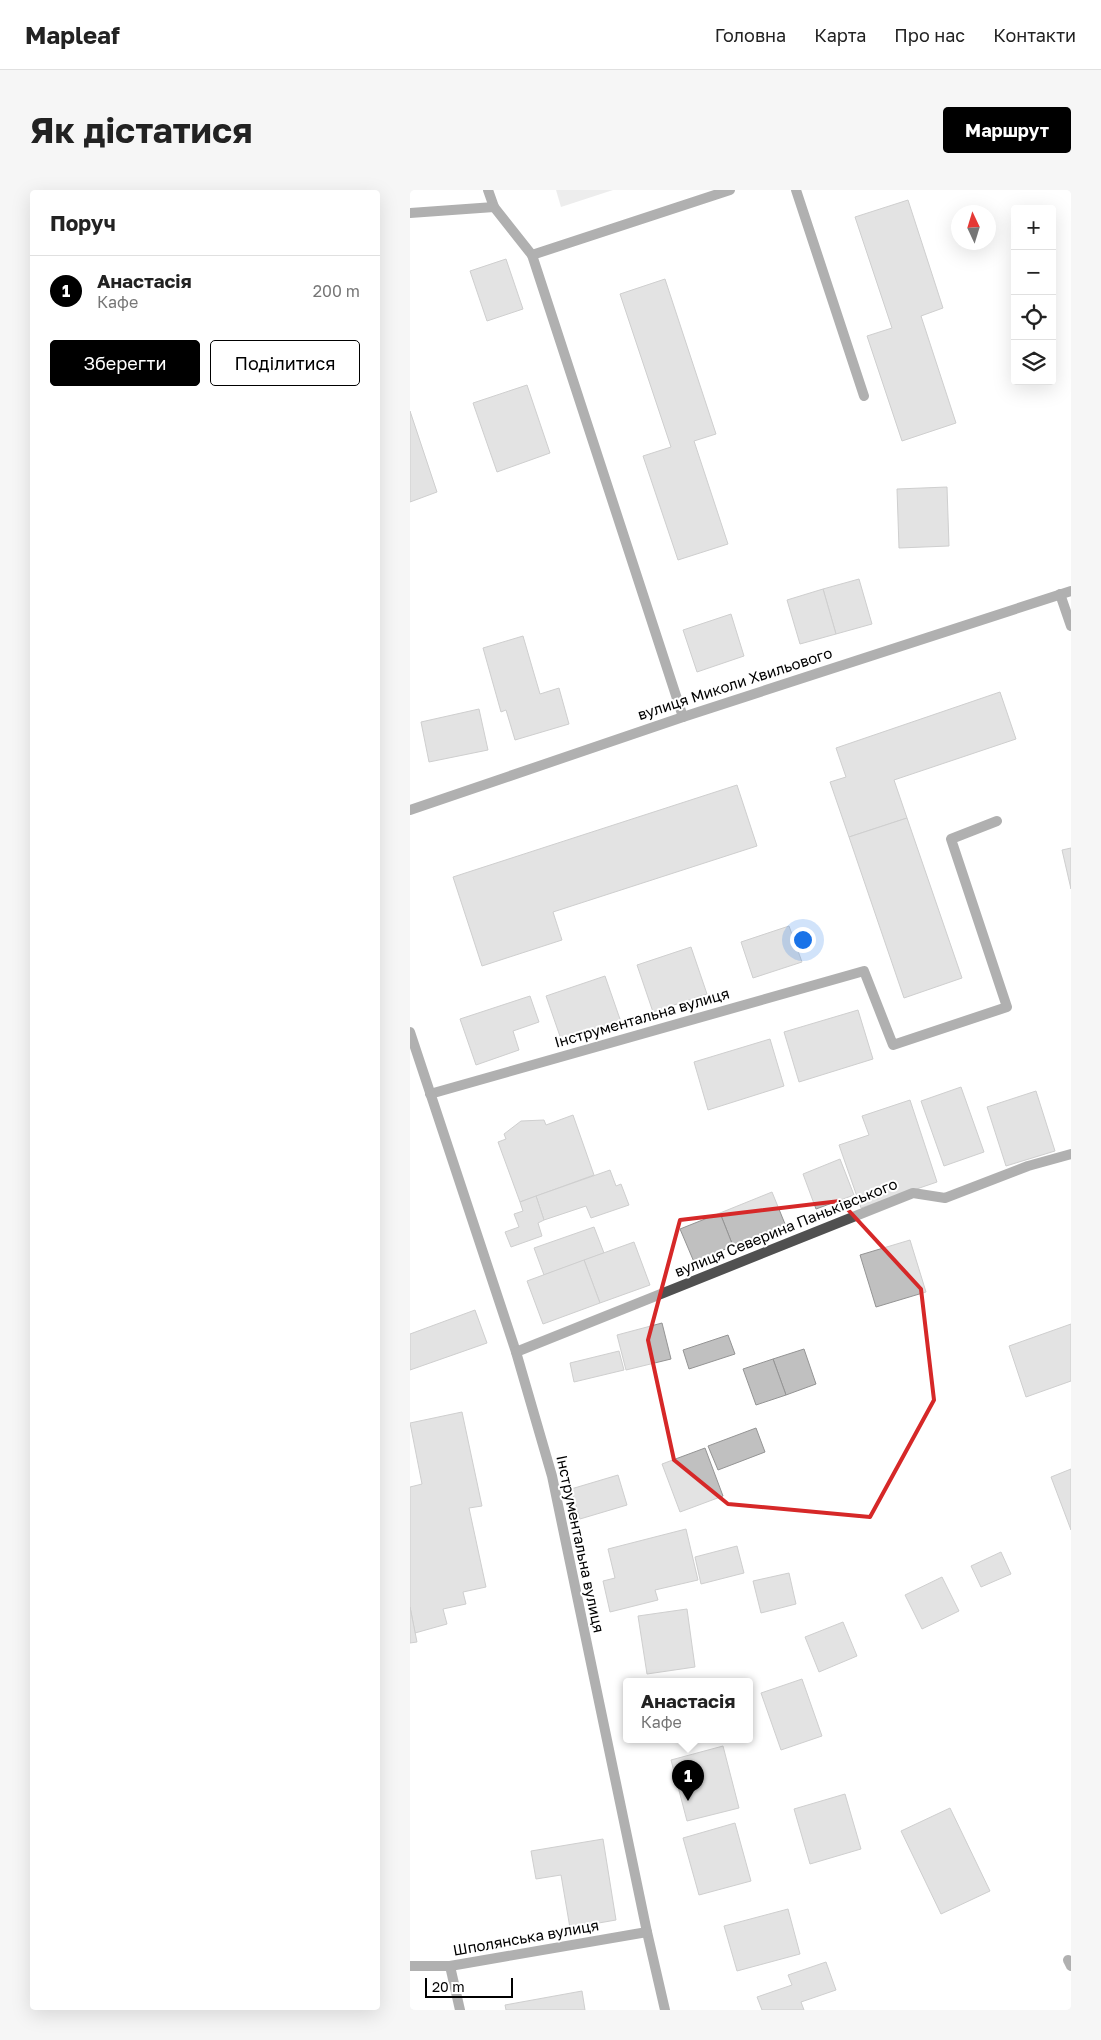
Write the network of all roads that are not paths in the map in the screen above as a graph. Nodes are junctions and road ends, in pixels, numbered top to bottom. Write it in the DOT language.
graph roads {
  1 [pos="488,190"];
  2 [pos="730,190"];
  3 [pos="796,190"];
  4 [pos="494,207"];
  5 [pos="410,212"];
  6 [pos="532,255"];
  7 [pos="864,396"];
  8 [pos="1071,591"];
  9 [pos="1060,594"];
  10 [pos="1071,626"];
  11 [pos="683,717"];
  12 [pos="410,810"];
  13 [pos="997,822"];
  14 [pos="410,1032"];
  15 [pos="430,1094"];
  16 [pos="1071,1154"];
  17 [pos="516,1352"];
  18 [pos="647,1932"];
  19 [pos="410,1966"];
  20 [pos="450,1966"];
  21 [pos="460,2010"];
  22 [pos="665,2010"];
  1 -- 4 [label="street"];
  2 -- 6 [label="street"];
  3 -- 7 [label="street"];
  4 -- 5 [label="street"];
  4 -- 6 [label="street"];
  6 -- 11 [label="street"];
  8 -- 9 [label="street, вулиця Миколи Хвильового"];
  9 -- 10 [label="street"];
  9 -- 11 [label="street, вулиця Миколи Хвильового"];
  11 -- 12 [label="street, вулиця Миколи Хвильового"];
  13 -- 15 [label="street, Інструментальна вулиця"];
  14 -- 15 [label="street, Інструментальна вулиця"];
  15 -- 17 [label="street, Інструментальна вулиця"];
  16 -- 17 [label="street, вулиця Северина Паньківського"];
  17 -- 18 [label="street, Інструментальна вулиця"];
  18 -- 20 [label="street, Шполянська вулиця"];
  18 -- 22 [label="street, Інструментальна вулиця"];
  19 -- 20 [label="street, Шполянська вулиця"];
  20 -- 21 [label="street"];
}
